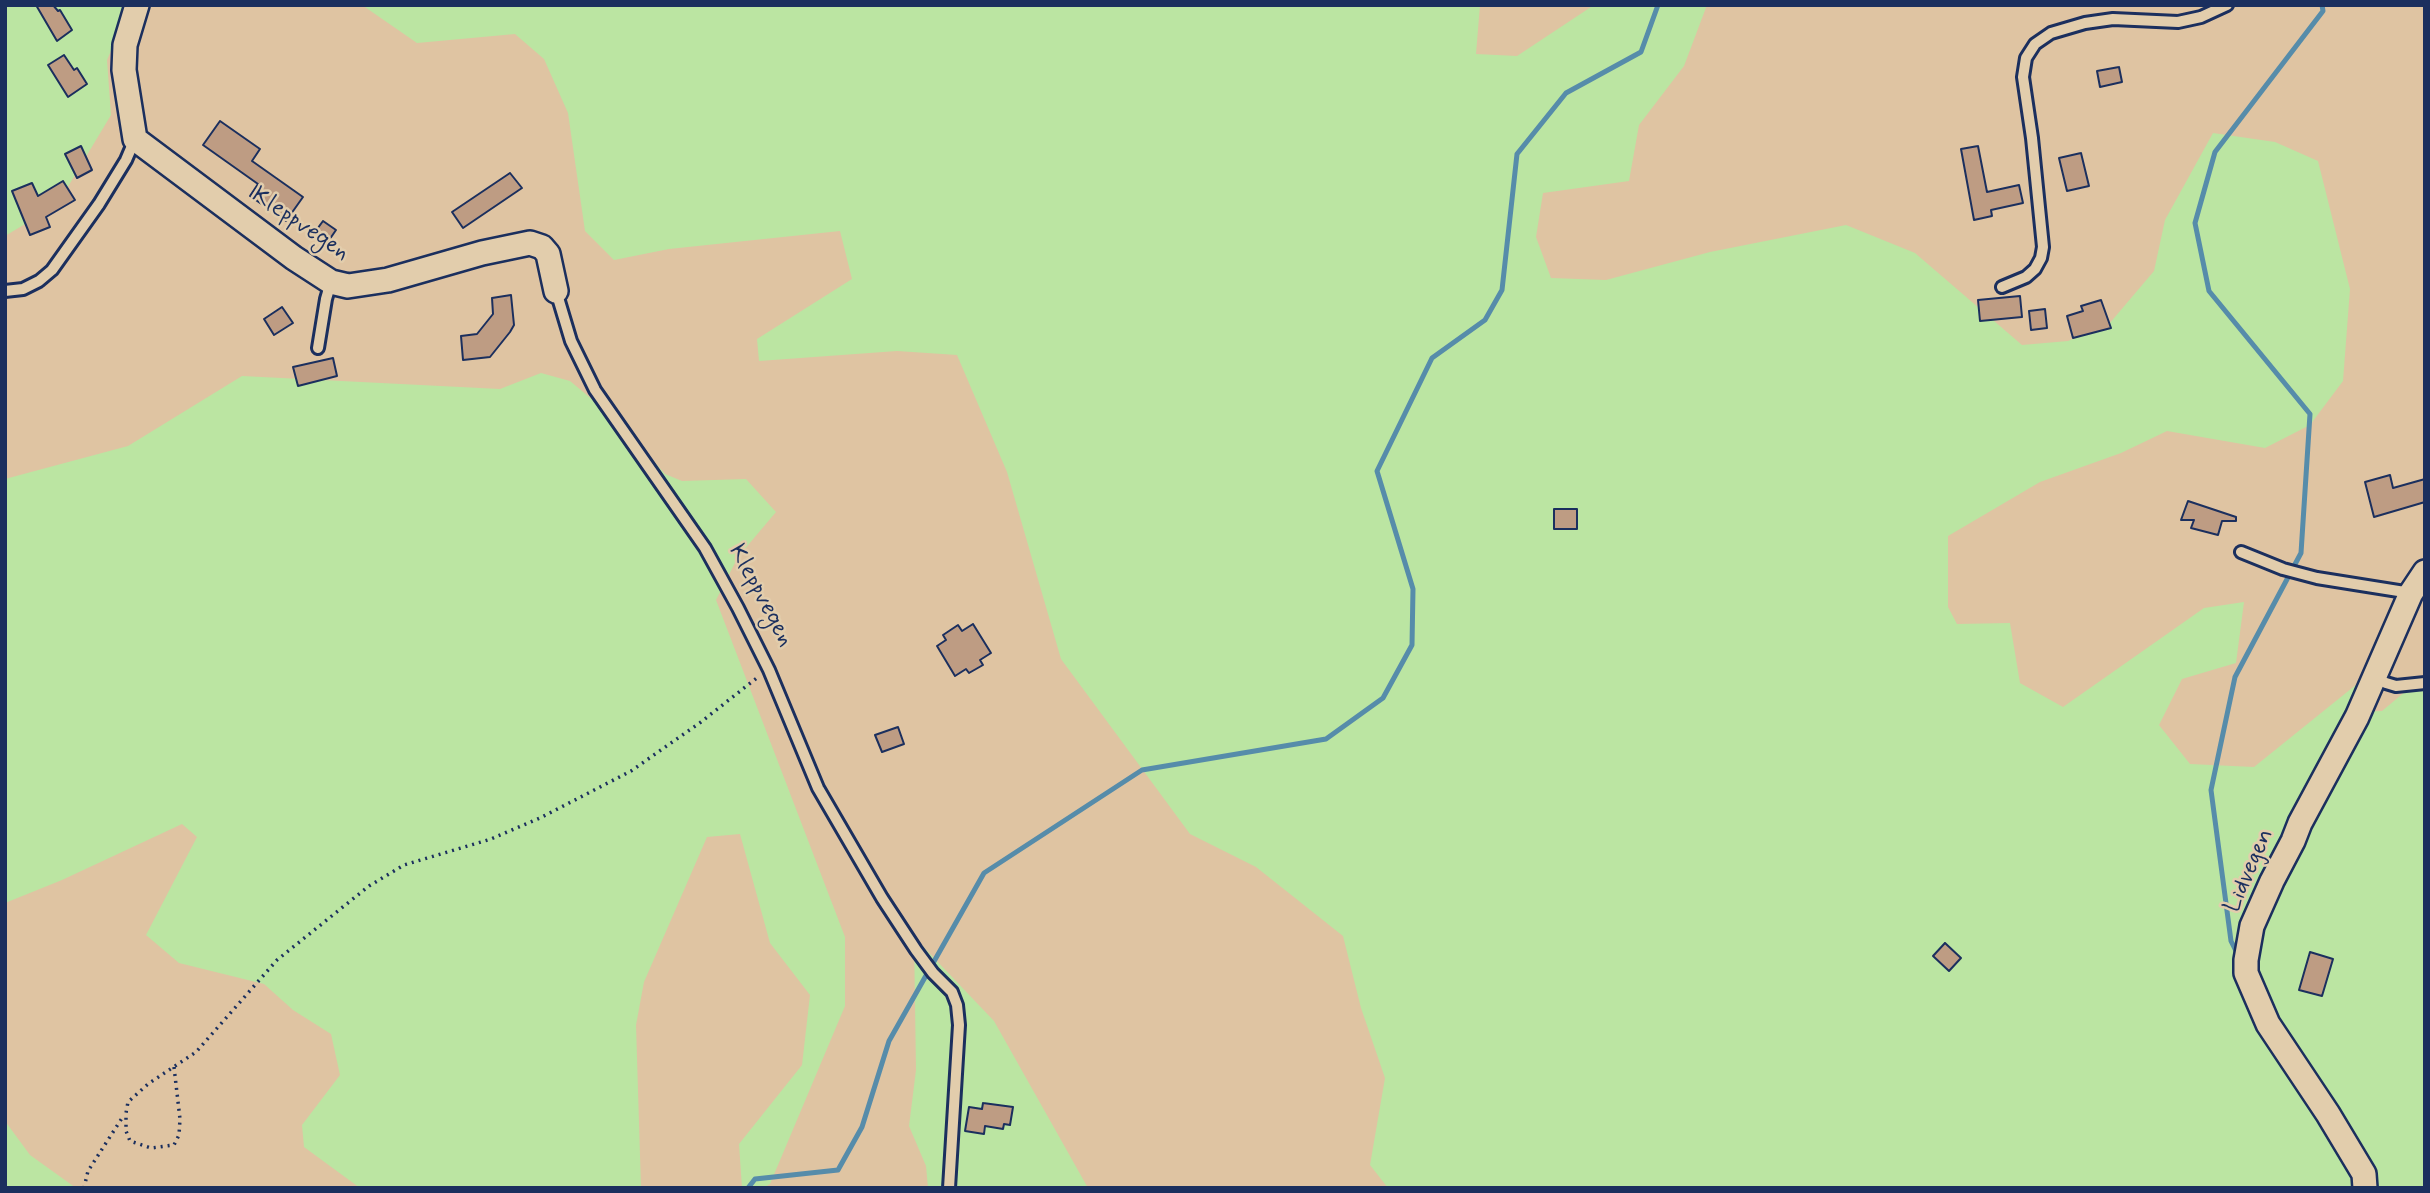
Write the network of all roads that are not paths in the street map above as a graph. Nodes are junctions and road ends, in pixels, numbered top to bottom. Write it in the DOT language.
graph roads {
  1 [pos="137,5"];
  2 [pos="2227,5"];
  3 [pos="135,139"];
  4 [pos="331,282"];
  5 [pos="2002,287"];
  6 [pos="5,291"];
  7 [pos="556,291"];
  8 [pos="318,348"];
  9 [pos="2241,552"];
  10 [pos="2425,572"];
  11 [pos="2411,593"];
  12 [pos="2373,677"];
  13 [pos="2425,683"];
  14 [pos="948,1188"];
  15 [pos="2365,1188"];
  1 -- 3 [label="street"];
  2 -- 5 [label="lane"];
  3 -- 4 [label="street, Kleppvegen"];
  3 -- 6 [label="lane"];
  4 -- 7 [label="street, Kleppvegen"];
  4 -- 8 [label="lane"];
  7 -- 14 [label="lane, Kleppvegen"];
  9 -- 11 [label="lane"];
  10 -- 11 [label="street, Lidvegen"];
  11 -- 12 [label="street, Lidvegen"];
  12 -- 13 [label="lane"];
  12 -- 15 [label="street, Lidvegen"];
}
